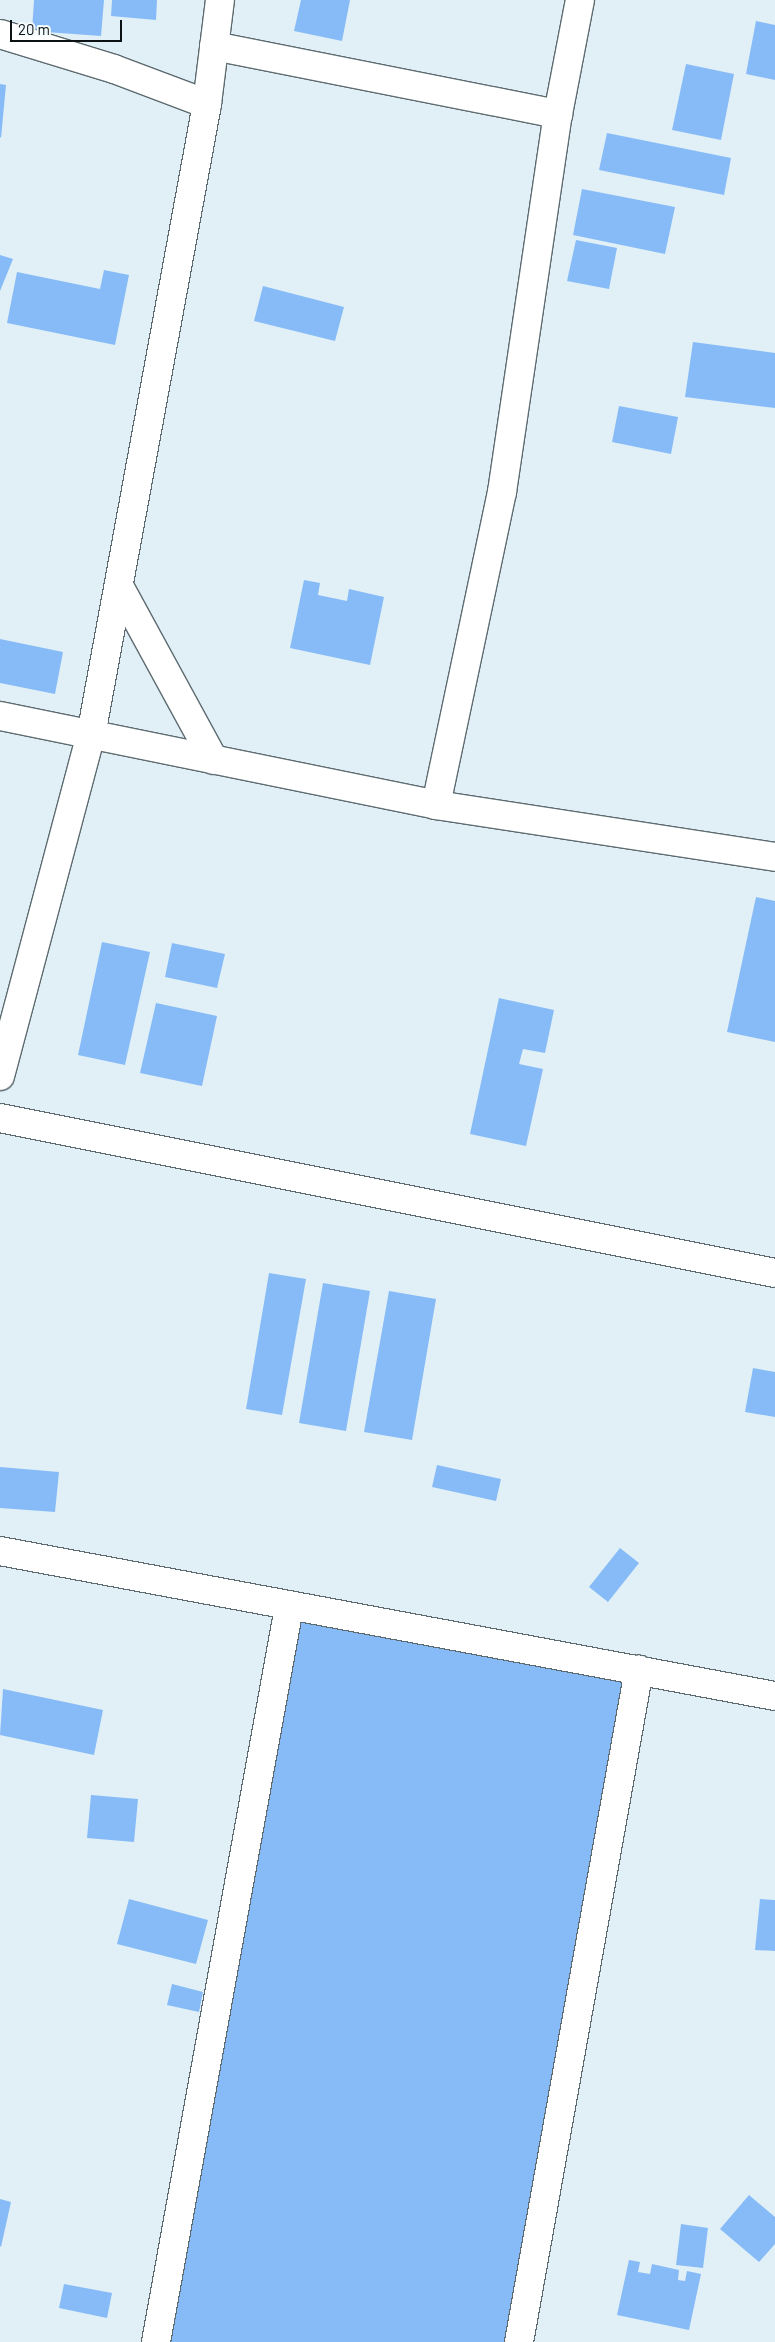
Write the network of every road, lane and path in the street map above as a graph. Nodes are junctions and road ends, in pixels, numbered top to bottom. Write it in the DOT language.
graph roads {
  1 [pos="220,0"];
  2 [pos="580,0"];
  3 [pos="0,34"];
  4 [pos="214,46"];
  5 [pos="208,104"];
  6 [pos="558,114"];
  7 [pos="119,586"];
  8 [pos="0,716"];
  9 [pos="91,735"];
  10 [pos="214,760"];
  11 [pos="436,805"];
  12 [pos="775,857"];
  13 [pos="0,1076"];
  14 [pos="0,1118"];
  15 [pos="775,1273"];
  16 [pos="0,1551"];
  17 [pos="289,1607"];
  18 [pos="639,1670"];
  19 [pos="775,1696"];
  20 [pos="156,2342"];
  21 [pos="519,2342"];
  1 -- 4 [label="street"];
  2 -- 6 [label="street"];
  3 -- 5 [label="street"];
  4 -- 5 [label="street"];
  4 -- 6 [label="street"];
  5 -- 7 [label="street"];
  6 -- 11 [label="street"];
  7 -- 9 [label="street"];
  7 -- 10 [label="street"];
  8 -- 9 [label="street"];
  9 -- 10 [label="street"];
  9 -- 13 [label="street"];
  10 -- 11 [label="street"];
  11 -- 12 [label="street"];
  14 -- 15 [label="street"];
  16 -- 17 [label="street"];
  17 -- 18 [label="street"];
  17 -- 20 [label="street"];
  18 -- 19 [label="street"];
  18 -- 21 [label="street"];
}
